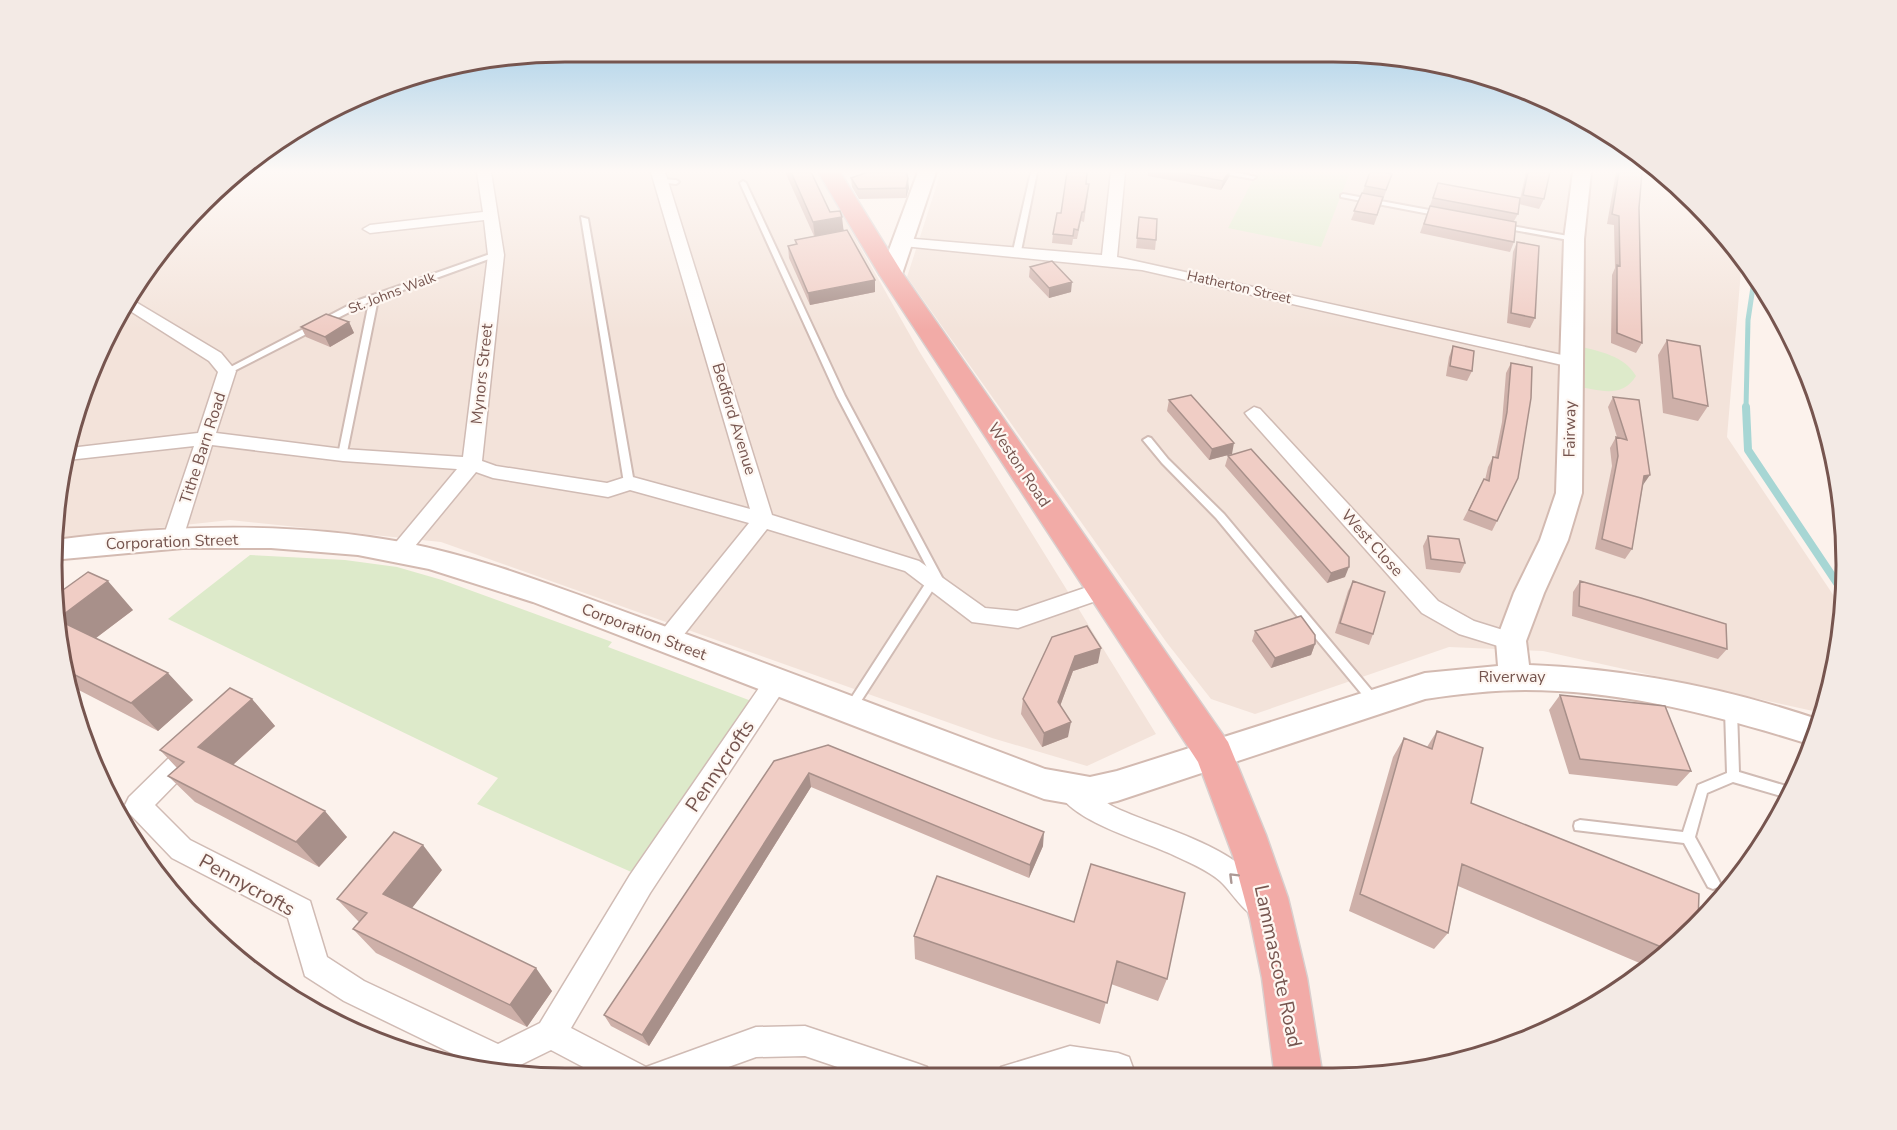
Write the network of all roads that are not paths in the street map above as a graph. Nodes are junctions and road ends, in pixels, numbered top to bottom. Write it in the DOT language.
graph roads {
  1 [pos="407,225"];
  2 [pos="492,225"];
  3 [pos="585,225"];
  4 [pos="679,225"];
  5 [pos="762,225"];
  6 [pos="855,225"];
  7 [pos="909,225"];
  8 [pos="1023,225"];
  9 [pos="1113,225"];
  10 [pos="1498,225"];
  11 [pos="1576,225"];
  12 [pos="370,229"];
  13 [pos="1575,239"];
  14 [pos="903,242"];
  15 [pos="787,249"];
  16 [pos="1017,251"];
  17 [pos="775,252"];
  18 [pos="496,255"];
  19 [pos="1109,260"];
  20 [pos="891,274"];
  21 [pos="374,298"];
  22 [pos="133,306"];
  23 [pos="1571,362"];
  24 [pos="226,371"];
  25 [pos="1254,413"];
  26 [pos="206,438"];
  27 [pos="1148,440"];
  28 [pos="74,453"];
  29 [pos="343,455"];
  30 [pos="472,464"];
  31 [pos="629,483"];
  32 [pos="764,520"];
  33 [pos="172,538"];
  34 [pos="62,549"];
  35 [pos="399,552"];
  36 [pos="938,585"];
  37 [pos="1105,589"];
  38 [pos="667,640"];
  39 [pos="1511,641"];
  40 [pos="1515,676"];
  41 [pos="776,682"];
  42 [pos="1374,701"];
  43 [pos="1731,706"];
  44 [pos="850,710"];
  45 [pos="1808,730"];
  46 [pos="1214,754"];
  47 [pos="183,759"];
  48 [pos="1733,776"];
  49 [pos="1067,787"];
  50 [pos="1782,791"];
  51 [pos="1580,826"];
  52 [pos="1688,838"];
  53 [pos="1713,884"];
  54 [pos="1272,920"];
  55 [pos="551,1034"];
  56 [pos="488,1062"];
  57 [pos="493,1063"];
  58 [pos="617,1068"];
  59 [pos="684,1068"];
  60 [pos="886,1068"];
  61 [pos="1046,1068"];
  62 [pos="1118,1068"];
  63 [pos="1298,1068"];
  1 -- 12 [label="street"];
  2 -- 18 [label="street, Mynors Street"];
  3 -- 31 [label="lane"];
  4 -- 32 [label="street, Bedford Avenue"];
  5 -- 17 [label="lane"];
  6 -- 20 [label="highway, Weston Road"];
  7 -- 14 [label="street"];
  8 -- 16 [label="lane"];
  9 -- 19 [label="street"];
  10 -- 13 [label="lane"];
  11 -- 13 [label="street, Fairway"];
  13 -- 23 [label="street, Fairway"];
  14 -- 16 [label="street, Hatherton Street"];
  14 -- 20 [label="street"];
  15 -- 17 [label="lane"];
  16 -- 19 [label="street, Hatherton Street"];
  17 -- 36 [label="lane"];
  18 -- 21 [label="lane, St. Johns Walk"];
  18 -- 30 [label="street, Mynors Street"];
  19 -- 23 [label="street, Hatherton Street"];
  20 -- 37 [label="highway, Weston Road"];
  21 -- 24 [label="lane, St. Johns Walk"];
  21 -- 29 [label="lane"];
  22 -- 24 [label="street, Tithe Barn Road"];
  23 -- 39 [label="street, Fairway"];
  24 -- 26 [label="street, Tithe Barn Road"];
  25 -- 39 [label="street, West Close"];
  26 -- 28 [label="street"];
  26 -- 29 [label="street"];
  26 -- 33 [label="street, Tithe Barn Road"];
  27 -- 42 [label="lane"];
  29 -- 30 [label="street"];
  30 -- 31 [label="street"];
  30 -- 35 [label="street"];
  31 -- 32 [label="street"];
  32 -- 36 [label="street"];
  32 -- 38 [label="street"];
  33 -- 34 [label="street, Corporation Street"];
  33 -- 35 [label="street, Corporation Street"];
  35 -- 38 [label="street, Corporation Street"];
  36 -- 37 [label="street"];
  36 -- 44 [label="lane"];
  37 -- 46 [label="highway, Weston Road"];
  38 -- 41 [label="street, Corporation Street"];
  39 -- 40 [label="street, Fairway"];
  40 -- 42 [label="street, Riverway"];
  40 -- 43 [label="street, Riverway"];
  41 -- 44 [label="street, Corporation Street"];
  41 -- 55 [label="street, Pennycrofts"];
  42 -- 46 [label="street, Riverway"];
  43 -- 45 [label="street, Riverway"];
  43 -- 48 [label="lane"];
  44 -- 49 [label="street, Corporation Street"];
  46 -- 49 [label="street, Corporation Street"];
  46 -- 54 [label="highway, Lammascote Road"];
  47 -- 56 [label="street, Pennycrofts"];
  48 -- 50 [label="lane"];
  48 -- 52 [label="lane"];
  54 -- 49 [label="street, one-way"];
  51 -- 52 [label="lane"];
  52 -- 53 [label="lane"];
  54 -- 63 [label="highway, Lammascote Road"];
  55 -- 57 [label="street, Pennycrofts"];
  55 -- 58 [label="street"];
  59 -- 60 [label="street"];
  61 -- 62 [label="street"];
}
